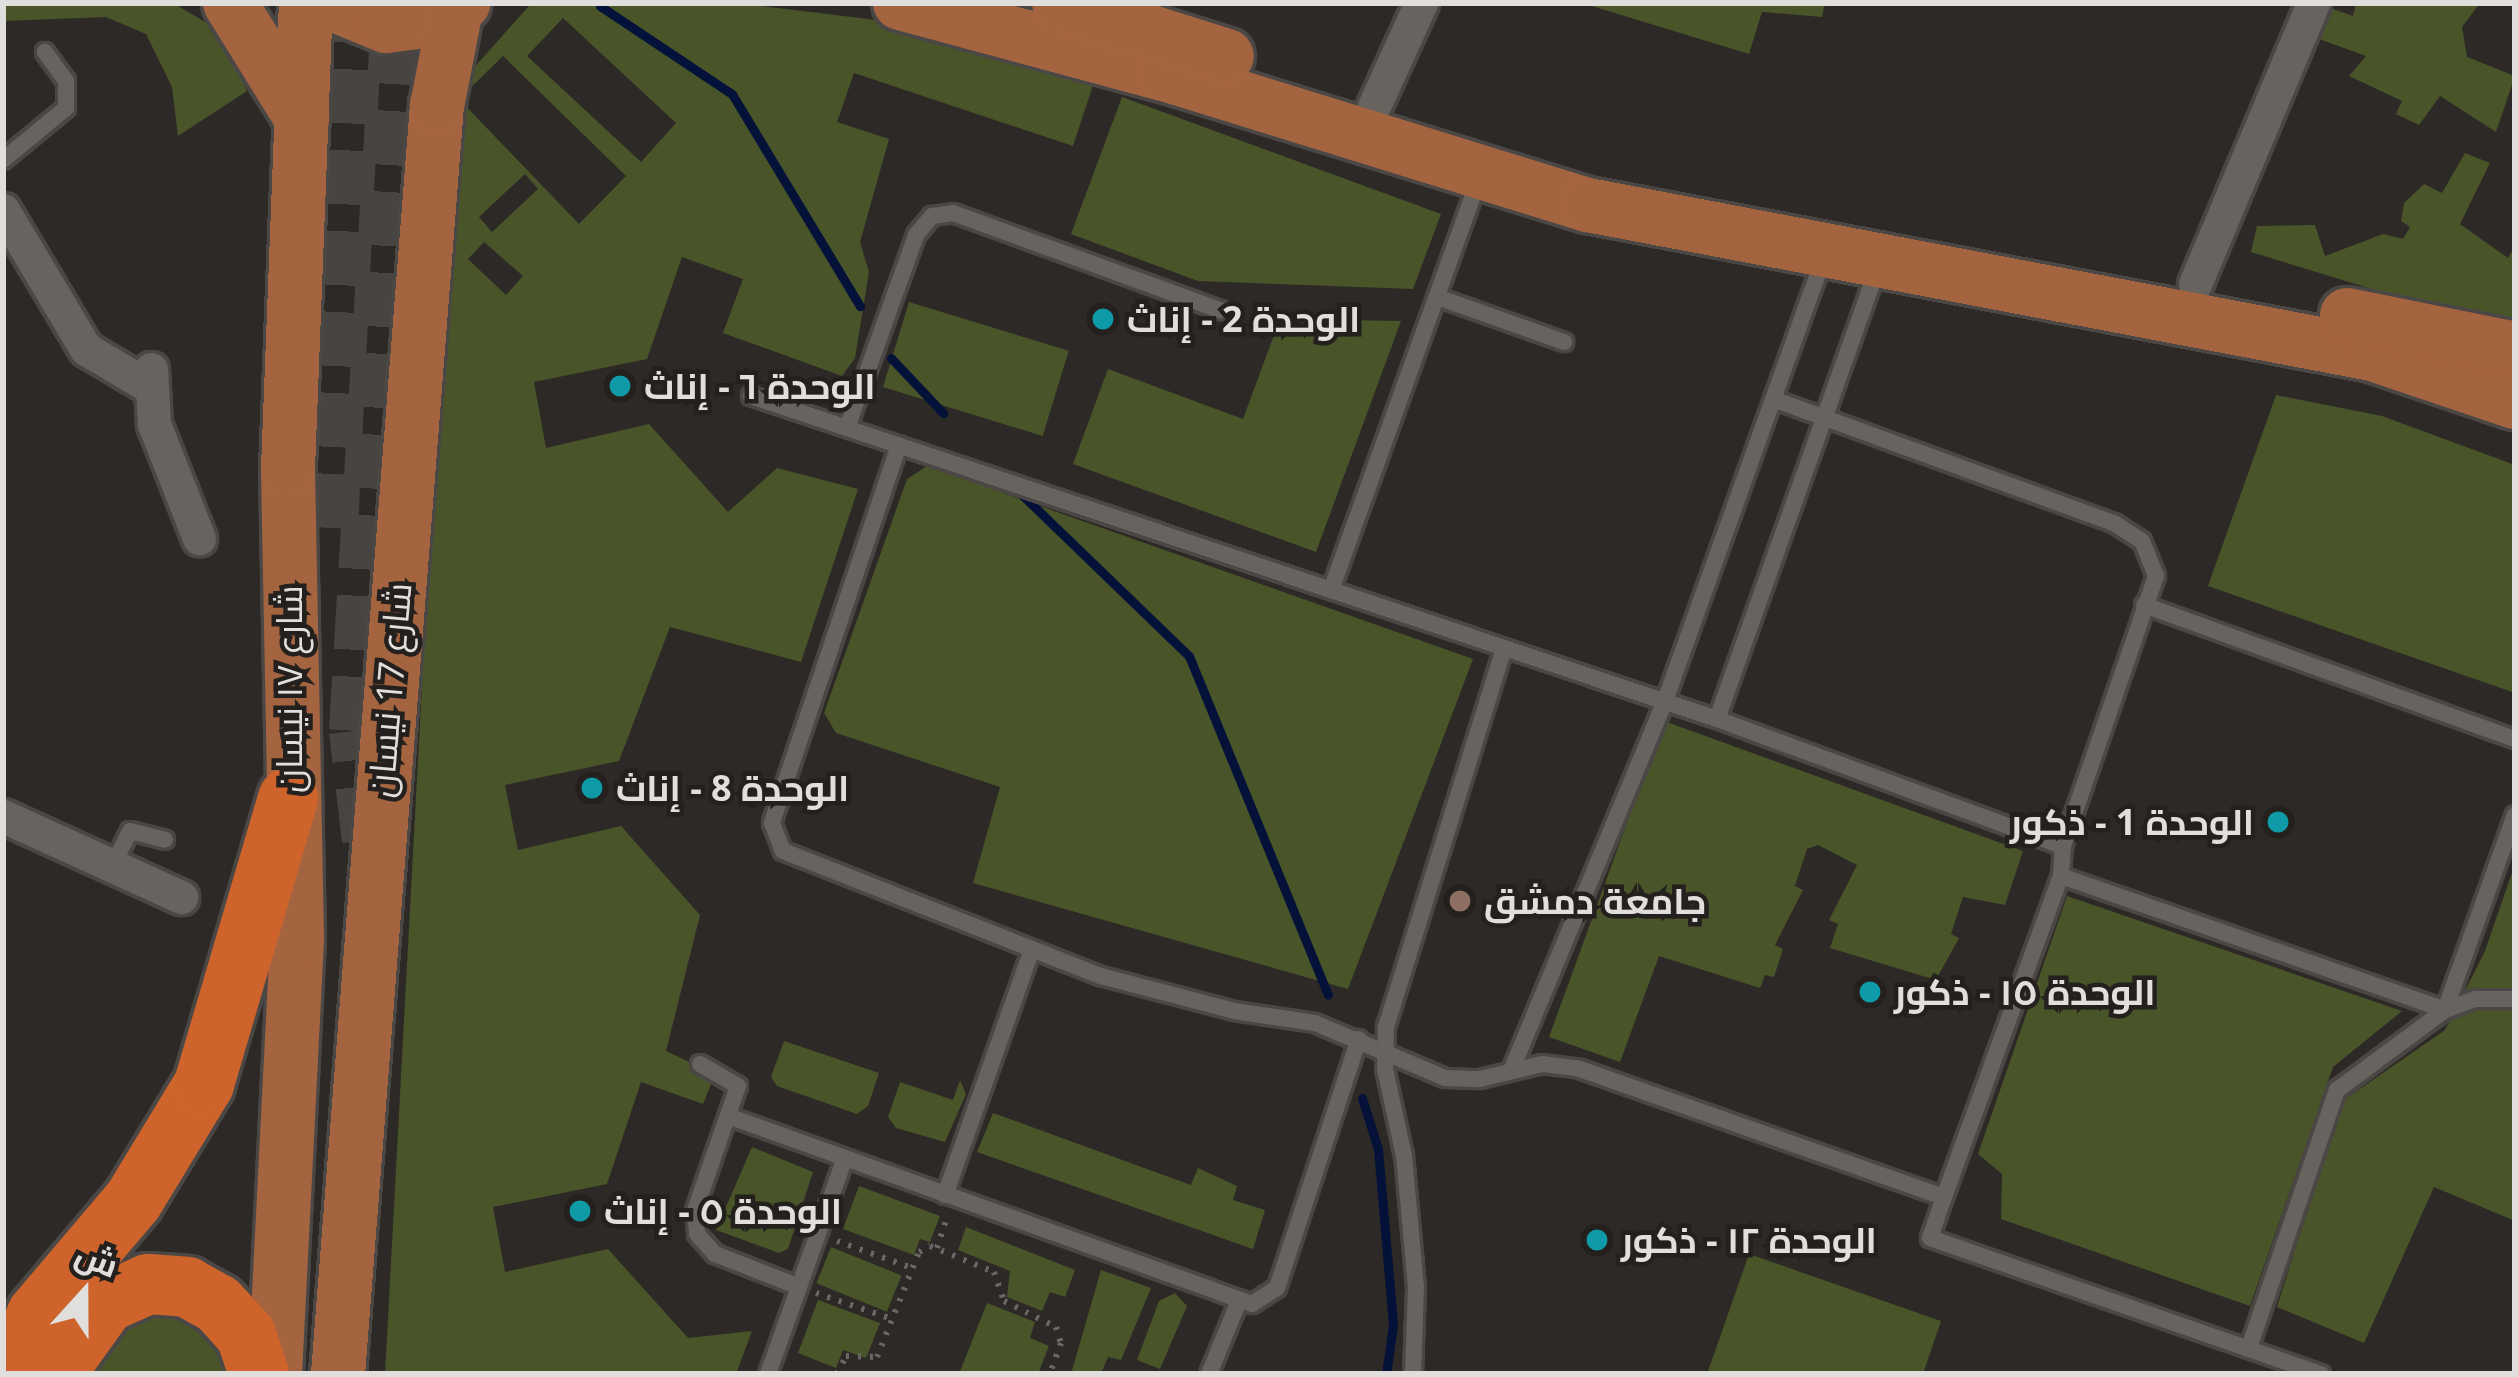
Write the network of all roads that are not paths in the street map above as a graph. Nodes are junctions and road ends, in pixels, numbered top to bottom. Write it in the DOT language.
graph roads {
  1 [pos="230,3"];
  2 [pos="306,3"];
  3 [pos="330,3"];
  4 [pos="900,3"];
  5 [pos="1059,3"];
  6 [pos="1420,3"];
  7 [pos="2313,3"];
  8 [pos="459,6"];
  9 [pos="45,52"];
  10 [pos="1374,106"];
  11 [pos="302,119"];
  12 [pos="3,160"];
  13 [pos="1482,172"];
  14 [pos="8,228"];
  15 [pos="1826,249"];
  16 [pos="1881,260"];
  17 [pos="2195,284"];
  18 [pos="1437,297"];
  19 [pos="1220,310"];
  20 [pos="1564,342"];
  21 [pos="2515,349"];
  22 [pos="751,396"];
  23 [pos="1773,399"];
  24 [pos="2515,402"];
  25 [pos="1824,418"];
  26 [pos="847,428"];
  27 [pos="898,446"];
  28 [pos="199,538"];
  29 [pos="1330,590"];
  30 [pos="2144,605"];
  31 [pos="1504,648"];
  32 [pos="1665,701"];
  33 [pos="1717,719"];
  34 [pos="2515,740"];
  35 [pos="288,798"];
  36 [pos="2515,815"];
  37 [pos="3,816"];
  38 [pos="165,841"];
  39 [pos="2063,846"];
  40 [pos="112,868"];
  41 [pos="2061,876"];
  42 [pos="182,897"];
  43 [pos="1031,950"];
  44 [pos="2515,999"];
  45 [pos="2445,1010"];
  46 [pos="1359,1039"];
  47 [pos="1384,1052"];
  48 [pos="700,1064"];
  49 [pos="1511,1071"];
  50 [pos="728,1116"];
  51 [pos="845,1158"];
  52 [pos="949,1196"];
  53 [pos="1944,1197"];
  54 [pos="797,1286"];
  55 [pos="1238,1300"];
  56 [pos="2249,1348"];
  57 [pos="11,1374"];
  58 [pos="55,1374"];
  59 [pos="259,1374"];
  60 [pos="274,1374"];
  61 [pos="338,1374"];
  62 [pos="769,1374"];
  63 [pos="1209,1374"];
  64 [pos="1413,1374"];
  65 [pos="2321,1374"];
  1 -- 11 [label="main road"];
  2 -- 11 [label="main road, شارع ١٧ نيسان"];
  3 -- 8 [label="main road"];
  4 -- 13 [label="main road"];
  5 -- 10 [label="main road"];
  6 -- 10 [label="street"];
  7 -- 17 [label="street"];
  8 -- 61 [label="main road, شارع 17 نيسان"];
  9 -- 12 [label="lane"];
  10 -- 17 [label="main road"];
  11 -- 35 [label="main road, شارع ١٧ نيسان"];
  13 -- 15 [label="main road"];
  13 -- 18 [label="lane"];
  14 -- 28 [label="street"];
  15 -- 16 [label="main road"];
  15 -- 23 [label="lane"];
  16 -- 24 [label="main road"];
  16 -- 25 [label="lane"];
  17 -- 21 [label="main road"];
  18 -- 20 [label="lane"];
  18 -- 29 [label="lane"];
  19 -- 26 [label="lane"];
  22 -- 26 [label="lane"];
  23 -- 25 [label="lane"];
  23 -- 32 [label="lane"];
  25 -- 30 [label="lane"];
  25 -- 33 [label="lane"];
  26 -- 27 [label="lane"];
  27 -- 29 [label="lane"];
  27 -- 43 [label="lane"];
  29 -- 31 [label="lane"];
  30 -- 34 [label="lane"];
  30 -- 39 [label="lane"];
  31 -- 32 [label="lane"];
  31 -- 47 [label="lane"];
  32 -- 33 [label="lane"];
  32 -- 49 [label="lane"];
  33 -- 39 [label="lane"];
  35 -- 57 [label="highway"];
  35 -- 60 [label="main road, شارع ١٧ نيسان"];
  36 -- 45 [label="lane"];
  37 -- 40 [label="street"];
  38 -- 40 [label="lane"];
  39 -- 41 [label="lane"];
  40 -- 42 [label="street"];
  41 -- 45 [label="lane"];
  41 -- 53 [label="lane"];
  43 -- 46 [label="lane"];
  43 -- 52 [label="lane"];
  44 -- 45 [label="lane"];
  45 -- 56 [label="lane"];
  46 -- 47 [label="lane"];
  46 -- 55 [label="lane"];
  47 -- 49 [label="lane"];
  47 -- 64 [label="lane"];
  48 -- 50 [label="lane"];
  49 -- 53 [label="lane"];
  50 -- 51 [label="lane"];
  50 -- 54 [label="lane"];
  51 -- 52 [label="lane"];
  51 -- 54 [label="lane"];
  52 -- 55 [label="lane"];
  53 -- 56 [label="lane"];
  54 -- 62 [label="lane"];
  55 -- 63 [label="lane"];
  56 -- 65 [label="lane"];
  58 -- 59 [label="highway"];
}
